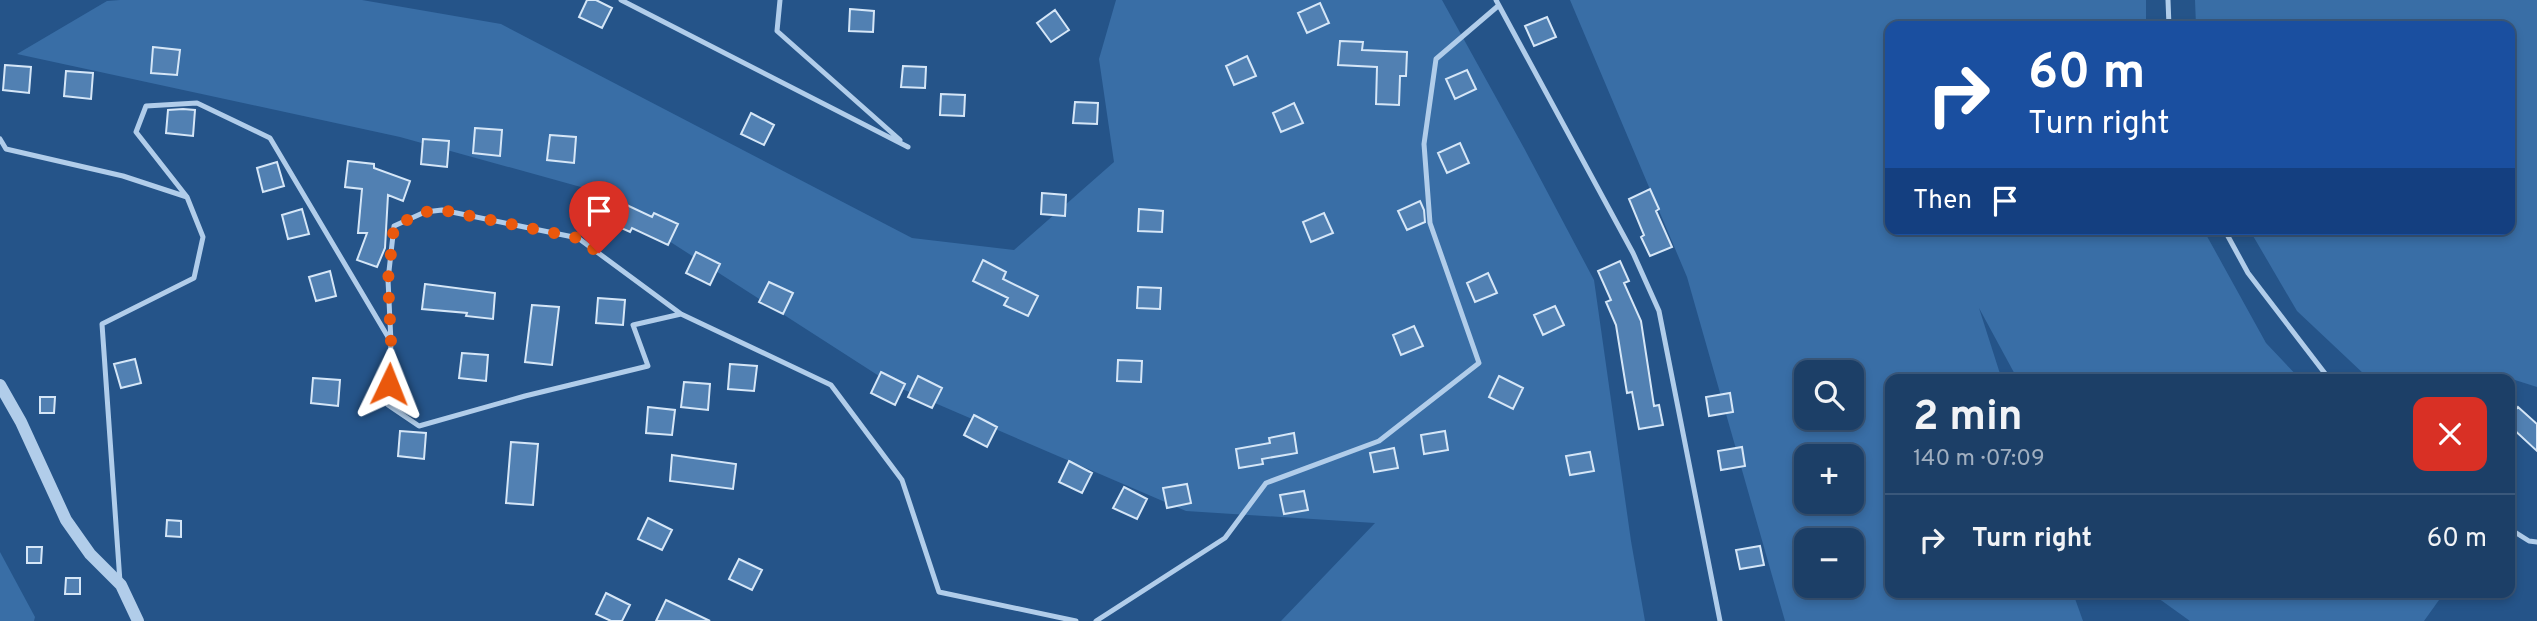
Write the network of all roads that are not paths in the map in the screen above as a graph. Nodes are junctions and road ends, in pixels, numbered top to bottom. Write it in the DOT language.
graph roads {
  1 [pos="621,0"];
  2 [pos="780,0"];
  3 [pos="2168,0"];
  4 [pos="1497,3"];
  5 [pos="2169,21"];
  6 [pos="0,139"];
  7 [pos="187,197"];
  8 [pos="2227,235"];
  9 [pos="681,314"];
  10 [pos="391,342"];
  11 [pos="2325,374"];
  12 [pos="0,385"];
  13 [pos="2515,532"];
  14 [pos="2537,542"];
  15 [pos="121,585"];
  16 [pos="138,621"];
  17 [pos="1076,621"];
  18 [pos="1096,621"];
  19 [pos="1720,621"];
  1 -- 2 [label="lane"];
  3 -- 5 [label="lane"];
  4 -- 18 [label="lane"];
  4 -- 19 [label="lane"];
  6 -- 7 [label="lane"];
  7 -- 10 [label="lane"];
  7 -- 15 [label="lane"];
  8 -- 11 [label="lane"];
  9 -- 10 [label="lane"];
  9 -- 10 [label="lane"];
  9 -- 17 [label="lane"];
  12 -- 15 [label="street"];
  13 -- 14 [label="lane"];
  15 -- 16 [label="street"];
}
